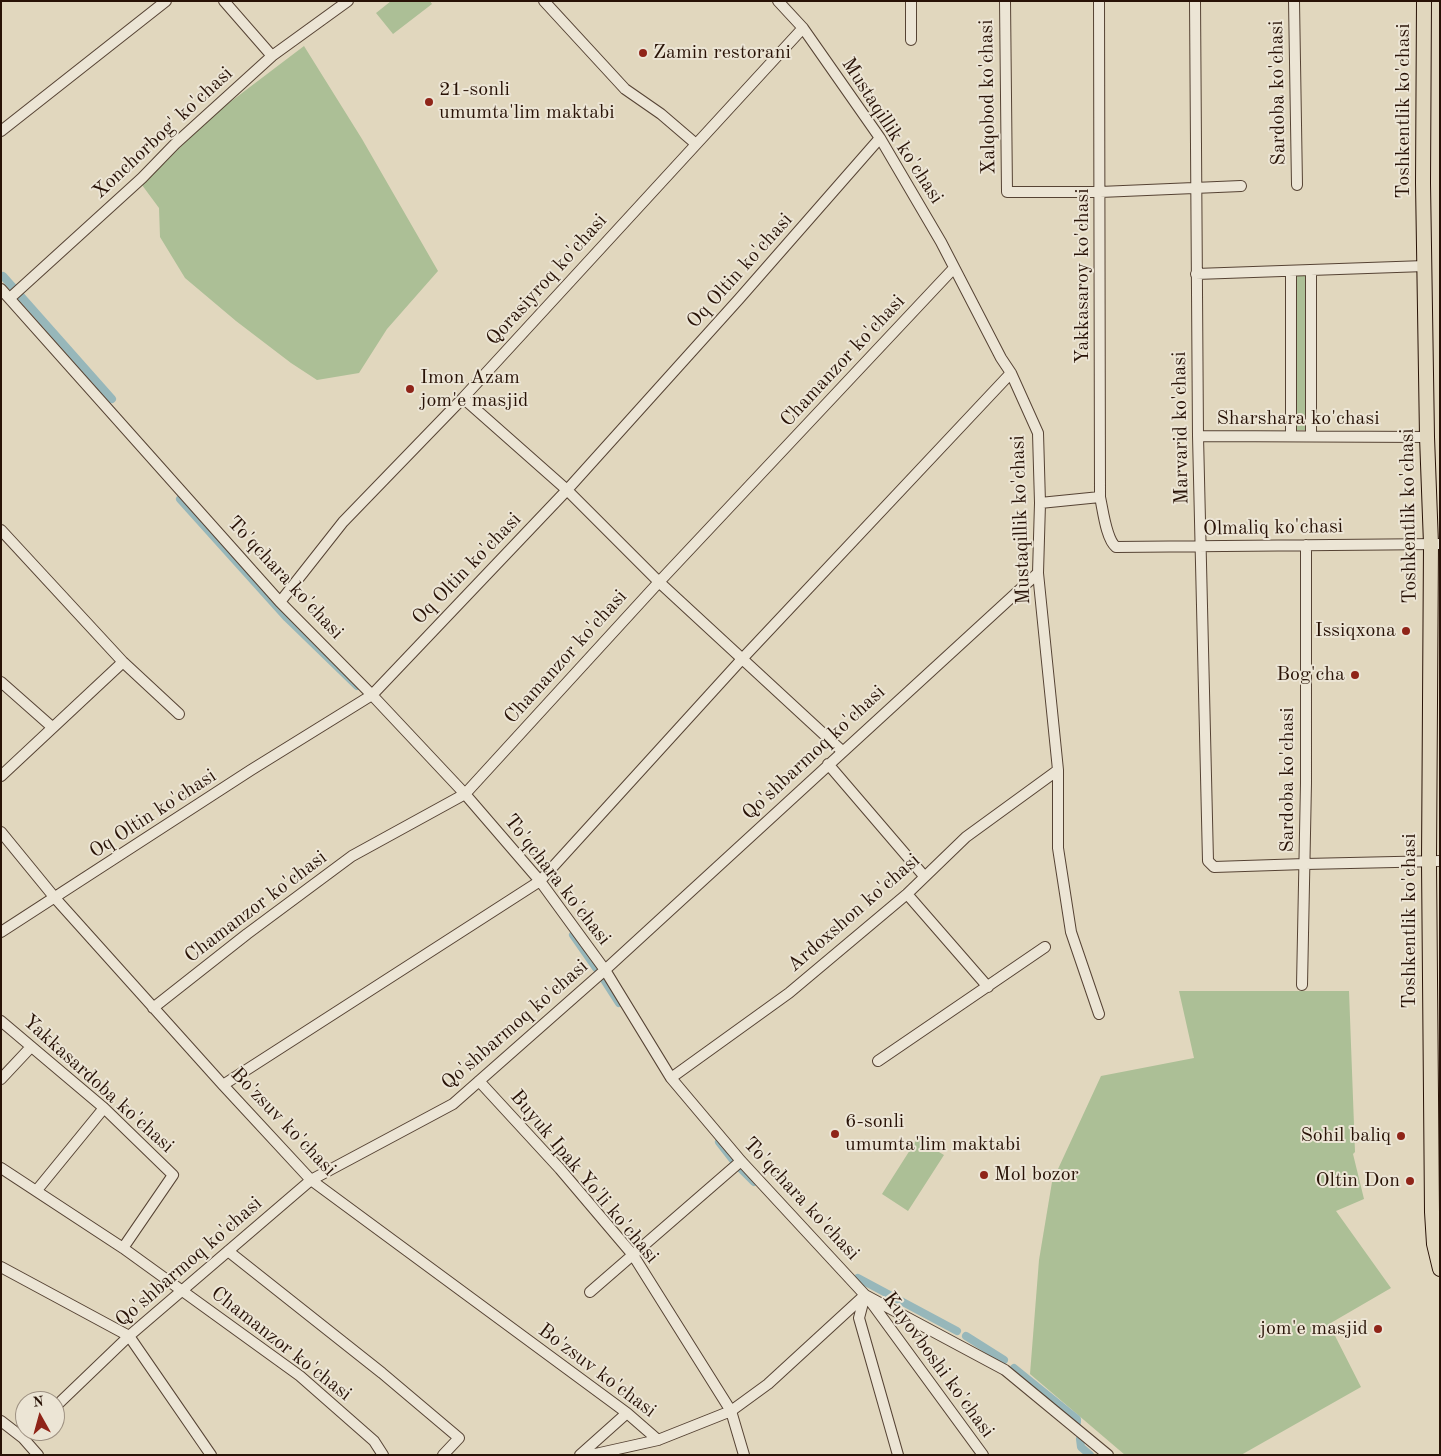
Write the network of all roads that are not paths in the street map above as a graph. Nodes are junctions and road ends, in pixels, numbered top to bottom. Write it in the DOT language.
graph roads {
  1 [pos="166,1"];
  2 [pos="224,1"];
  3 [pos="348,1"];
  4 [pos="544,1"];
  5 [pos="778,1"];
  6 [pos="911,1"];
  7 [pos="1005,1"];
  8 [pos="1099,1"];
  9 [pos="1195,1"];
  10 [pos="1294,1"];
  11 [pos="1424,1"];
  12 [pos="803,28"];
  13 [pos="911,40"];
  14 [pos="272,56"];
  15 [pos="1,131"];
  16 [pos="880,138"];
  17 [pos="696,144"];
  18 [pos="1297,185"];
  19 [pos="1241,186"];
  20 [pos="1195,188"];
  21 [pos="1100,192"];
  22 [pos="1425,266"];
  23 [pos="954,268"];
  24 [pos="1291,270"];
  25 [pos="1311,270"];
  26 [pos="1196,274"];
  27 [pos="1,288"];
  28 [pos="10,298"];
  29 [pos="1011,373"];
  30 [pos="463,398"];
  31 [pos="1198,436"];
  32 [pos="1291,436"];
  33 [pos="1311,436"];
  34 [pos="1427,437"];
  35 [pos="567,490"];
  36 [pos="1100,497"];
  37 [pos="1040,503"];
  38 [pos="1,530"];
  39 [pos="1436,544"];
  40 [pos="1306,545"];
  41 [pos="1202,546"];
  42 [pos="1116,547"];
  43 [pos="1038,573"];
  44 [pos="659,582"];
  45 [pos="280,602"];
  46 [pos="742,659"];
  47 [pos="123,662"];
  48 [pos="1,682"];
  49 [pos="372,695"];
  50 [pos="179,714"];
  51 [pos="52,727"];
  52 [pos="842,751"];
  53 [pos="828,764"];
  54 [pos="1058,770"];
  55 [pos="1,776"];
  56 [pos="465,794"];
  57 [pos="1,832"];
  58 [pos="1434,862"];
  59 [pos="1305,864"];
  60 [pos="924,876"];
  61 [pos="540,881"];
  62 [pos="907,894"];
  63 [pos="55,898"];
  64 [pos="1,932"];
  65 [pos="1045,947"];
  66 [pos="604,970"];
  67 [pos="1302,985"];
  68 [pos="988,987"];
  69 [pos="153,1008"];
  70 [pos="1098,1014"];
  71 [pos="1,1021"];
  72 [pos="31,1046"];
  73 [pos="878,1061"];
  74 [pos="671,1078"];
  75 [pos="1,1079"];
  76 [pos="479,1081"];
  77 [pos="222,1085"];
  78 [pos="104,1108"];
  79 [pos="741,1161"];
  80 [pos="1,1168"];
  81 [pos="311,1180"];
  82 [pos="37,1190"];
  83 [pos="1437,1243"];
  84 [pos="123,1248"];
  85 [pos="228,1250"];
  86 [pos="633,1255"];
  87 [pos="1,1267"];
  88 [pos="1440,1269"];
  89 [pos="183,1291"];
  90 [pos="590,1292"];
  91 [pos="866,1295"];
  92 [pos="129,1336"];
  93 [pos="65,1397"];
  94 [pos="731,1411"];
  95 [pos="627,1413"];
  96 [pos="1,1421"];
  97 [pos="15,1428"];
  98 [pos="658,1440"];
  99 [pos="30,1441"];
  100 [pos="608,1453"];
  101 [pos="38,1455"];
  102 [pos="211,1455"];
  103 [pos="383,1455"];
  104 [pos="443,1455"];
  105 [pos="580,1455"];
  106 [pos="591,1455"];
  107 [pos="744,1455"];
  108 [pos="898,1455"];
  109 [pos="983,1455"];
  110 [pos="1108,1455"];
  1 -- 15 [label="street"];
  2 -- 14 [label="street"];
  3 -- 14 [label="street, Xonchorbog' ko'chasi"];
  4 -- 17 [label="street"];
  5 -- 12 [label="street, Mustaqillik ko'chasi"];
  6 -- 13 [label="street"];
  7 -- 21 [label="street, Xalqobod ko'chasi"];
  8 -- 21 [label="street, Yakkasaroy ko'chasi"];
  9 -- 20 [label="street, Marvarid ko'chasi"];
  10 -- 18 [label="street, Sardoba ko'chasi"];
  11 -- 22 [label="main road, Toshkentlik ko'chasi"];
  12 -- 16 [label="street, Mustaqillik ko'chasi"];
  12 -- 17 [label="street, Qorasiyroq ko'chasi"];
  14 -- 28 [label="street, Xonchorbog' ko'chasi"];
  16 -- 23 [label="street, Mustaqillik ko'chasi"];
  16 -- 35 [label="street, Oq Oltin ko'chasi"];
  17 -- 30 [label="street, Qorasiyroq ko'chasi"];
  19 -- 20 [label="street"];
  20 -- 21 [label="street"];
  20 -- 26 [label="street, Marvarid ko'chasi"];
  21 -- 36 [label="street, Yakkasaroy ko'chasi"];
  22 -- 25 [label="street"];
  22 -- 34 [label="main road, Toshkentlik ko'chasi"];
  23 -- 29 [label="street, Mustaqillik ko'chasi"];
  23 -- 44 [label="street, Chamanzor ko'chasi"];
  24 -- 25 [label="street"];
  24 -- 26 [label="street"];
  24 -- 32 [label="street"];
  25 -- 33 [label="street"];
  26 -- 31 [label="street, Marvarid ko'chasi"];
  27 -- 28 [label="street, To'qchara ko'chasi"];
  28 -- 45 [label="street, To'qchara ko'chasi"];
  29 -- 37 [label="street, Mustaqillik ko'chasi"];
  29 -- 46 [label="street"];
  30 -- 35 [label="street"];
  30 -- 45 [label="street, Qorasiyroq ko'chasi"];
  31 -- 32 [label="street, Sharshara ko'chasi"];
  31 -- 41 [label="street, Marvarid ko'chasi"];
  32 -- 33 [label="street, Sharshara ko'chasi"];
  33 -- 34 [label="street, Sharshara ko'chasi"];
  34 -- 39 [label="main road, Toshkentlik ko'chasi"];
  35 -- 44 [label="street"];
  35 -- 49 [label="street, Oq Oltin ko'chasi"];
  36 -- 37 [label="street"];
  36 -- 42 [label="street, Yakkasaroy ko'chasi"];
  37 -- 43 [label="street, Mustaqillik ko'chasi"];
  38 -- 47 [label="street"];
  39 -- 40 [label="street, Olmaliq ko'chasi"];
  39 -- 58 [label="main road, Toshkentlik ko'chasi"];
  40 -- 41 [label="street, Olmaliq ko'chasi"];
  40 -- 59 [label="street, Sardoba ko'chasi"];
  41 -- 42 [label="street, Olmaliq ko'chasi"];
  41 -- 59 [label="street, Marvarid ko'chasi"];
  43 -- 52 [label="street, Qo'shbarmoq ko'chasi"];
  43 -- 54 [label="street, Mustaqillik ko'chasi"];
  44 -- 46 [label="street"];
  44 -- 56 [label="street, Chamanzor ko'chasi"];
  45 -- 49 [label="street, To'qchara ko'chasi"];
  46 -- 52 [label="street"];
  46 -- 61 [label="street"];
  47 -- 50 [label="street"];
  47 -- 51 [label="street"];
  48 -- 51 [label="street"];
  49 -- 56 [label="street, To'qchara ko'chasi"];
  49 -- 63 [label="street, Oq Oltin ko'chasi"];
  51 -- 55 [label="street"];
  52 -- 53 [label="street, Qo'shbarmoq ko'chasi"];
  53 -- 60 [label="street"];
  53 -- 66 [label="street, Qo'shbarmoq ko'chasi"];
  54 -- 60 [label="street, Ardoxshon ko'chasi"];
  54 -- 70 [label="street, Mustaqillik ko'chasi"];
  56 -- 61 [label="street, To'qchara ko'chasi"];
  56 -- 69 [label="street, Chamanzor ko'chasi"];
  57 -- 63 [label="street, Bo'zsuv ko'chasi"];
  58 -- 59 [label="street"];
  58 -- 83 [label="main road, Toshkentlik ko'chasi"];
  59 -- 67 [label="street, Sardoba ko'chasi"];
  60 -- 62 [label="street, Ardoxshon ko'chasi"];
  61 -- 66 [label="street, To'qchara ko'chasi"];
  61 -- 77 [label="street"];
  62 -- 68 [label="street"];
  62 -- 74 [label="street, Ardoxshon ko'chasi"];
  63 -- 64 [label="street, Oq Oltin ko'chasi"];
  63 -- 69 [label="street, Bo'zsuv ko'chasi"];
  65 -- 68 [label="street"];
  66 -- 74 [label="street, To'qchara ko'chasi"];
  66 -- 76 [label="street, Qo'shbarmoq ko'chasi"];
  68 -- 73 [label="street"];
  69 -- 77 [label="street, Bo'zsuv ko'chasi"];
  71 -- 72 [label="street, Yakkasardoba ko'chasi"];
  72 -- 75 [label="street"];
  72 -- 78 [label="street, Yakkasardoba ko'chasi"];
  74 -- 79 [label="street, To'qchara ko'chasi"];
  76 -- 81 [label="street, Qo'shbarmoq ko'chasi"];
  76 -- 86 [label="street, Buyuk Ipak Yo'li ko'chasi"];
  77 -- 81 [label="street, Bo'zsuv ko'chasi"];
  78 -- 82 [label="street"];
  78 -- 84 [label="street, Yakkasardoba ko'chasi"];
  79 -- 86 [label="street"];
  79 -- 91 [label="street, To'qchara ko'chasi"];
  80 -- 82 [label="street, Chamanzor ko'chasi"];
  81 -- 85 [label="street, Qo'shbarmoq ko'chasi"];
  81 -- 95 [label="street, Bo'zsuv ko'chasi"];
  82 -- 84 [label="street, Chamanzor ko'chasi"];
  83 -- 88 [label="main road, Toshkentlik ko'chasi"];
  84 -- 89 [label="street, Chamanzor ko'chasi"];
  85 -- 89 [label="street, Qo'shbarmoq ko'chasi"];
  85 -- 104 [label="street"];
  86 -- 90 [label="street"];
  86 -- 94 [label="street, Buyuk Ipak Yo'li ko'chasi"];
  87 -- 92 [label="street"];
  89 -- 92 [label="street, Qo'shbarmoq ko'chasi"];
  89 -- 103 [label="street, Chamanzor ko'chasi"];
  91 -- 94 [label="street"];
  91 -- 108 [label="street"];
  91 -- 109 [label="street, Kuyovboshi ko'chasi"];
  91 -- 110 [label="street, To'qchara ko'chasi"];
  92 -- 93 [label="street, Qo'shbarmoq ko'chasi"];
  92 -- 102 [label="street"];
  94 -- 98 [label="street"];
  94 -- 107 [label="street, Buyuk Ipak Yo'li ko'chasi"];
  95 -- 98 [label="street, Bo'zsuv ko'chasi"];
  95 -- 105 [label="street"];
  96 -- 97 [label="street"];
  98 -- 100 [label="street"];
  99 -- 101 [label="street"];
  100 -- 106 [label="street"];
}
